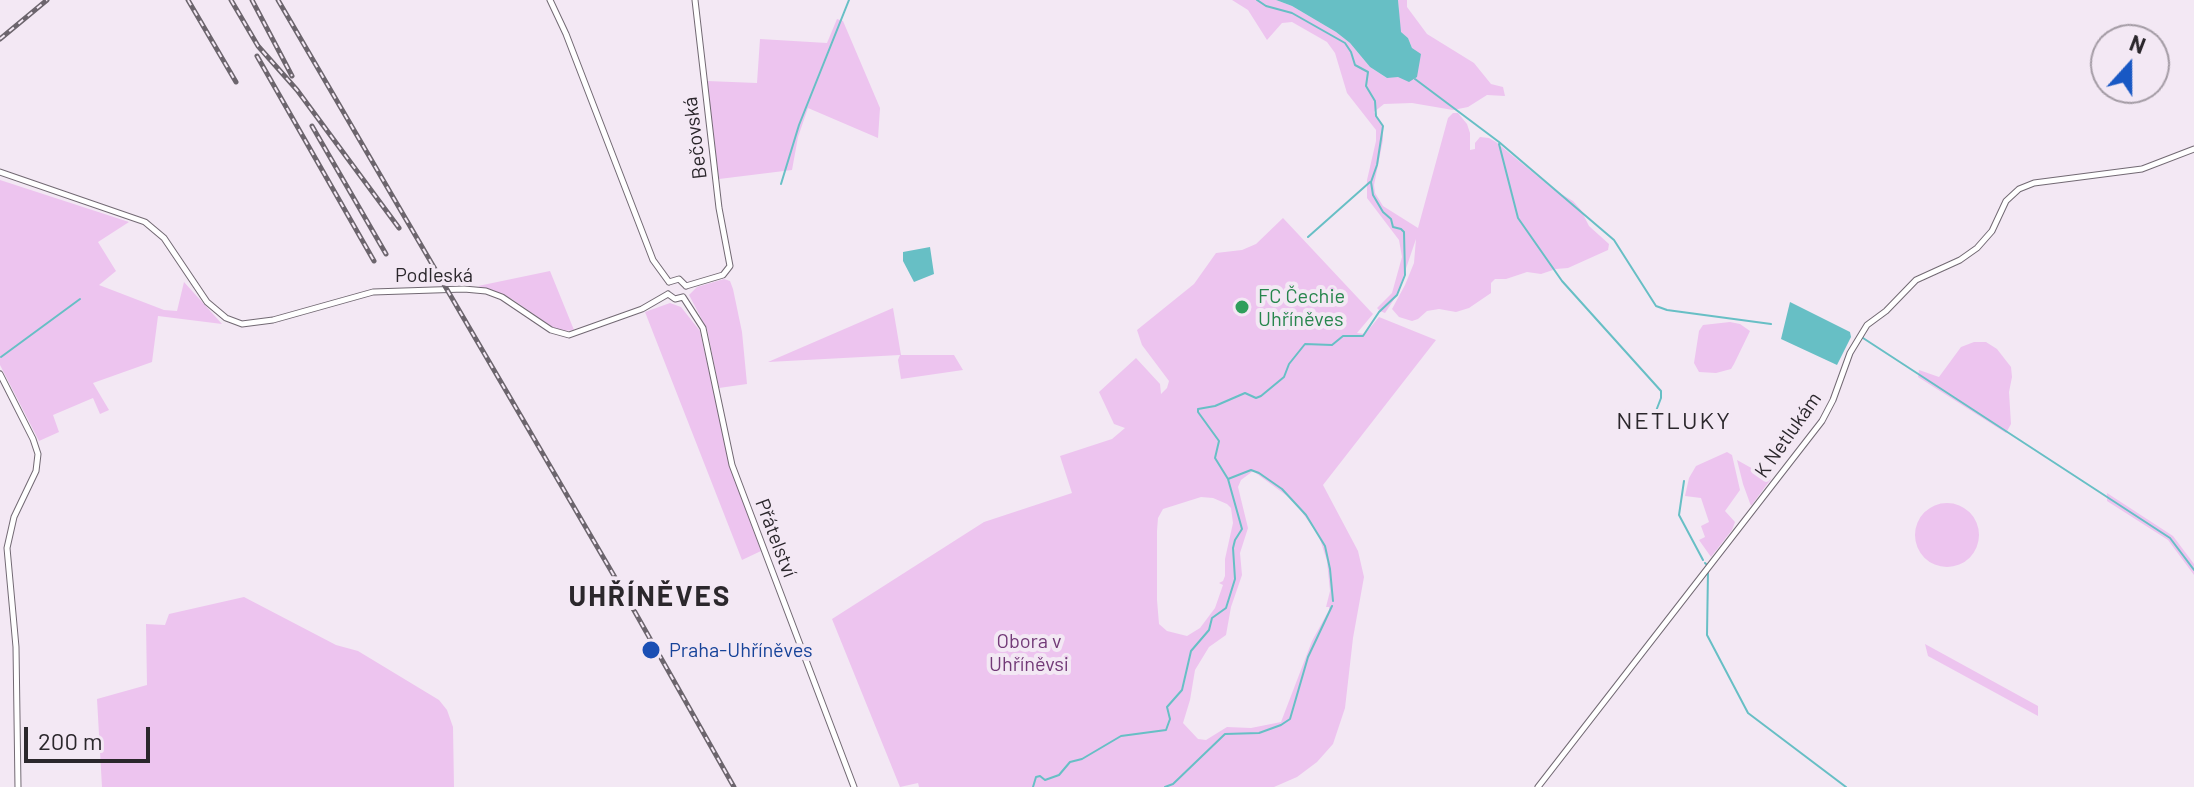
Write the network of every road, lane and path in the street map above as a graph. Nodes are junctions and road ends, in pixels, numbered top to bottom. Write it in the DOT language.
graph roads {
  1 [pos="550,0"];
  2 [pos="695,0"];
  3 [pos="2194,149"];
  4 [pos="0,172"];
  5 [pos="669,282"];
  6 [pos="686,286"];
  7 [pos="668,294"];
  8 [pos="683,297"];
  9 [pos="0,374"];
  10 [pos="18,787"];
  11 [pos="854,787"];
  12 [pos="1538,787"];
  1 -- 5 [label="street"];
  2 -- 6 [label="street, Bečovská"];
  3 -- 12 [label="street, K Netlukám"];
  4 -- 7 [label="street, Podleská"];
  5 -- 6 [label="street"];
  5 -- 7 [label="street"];
  6 -- 8 [label="street"];
  7 -- 8 [label="street"];
  8 -- 11 [label="street, Přátelství"];
  9 -- 10 [label="street"];
}
